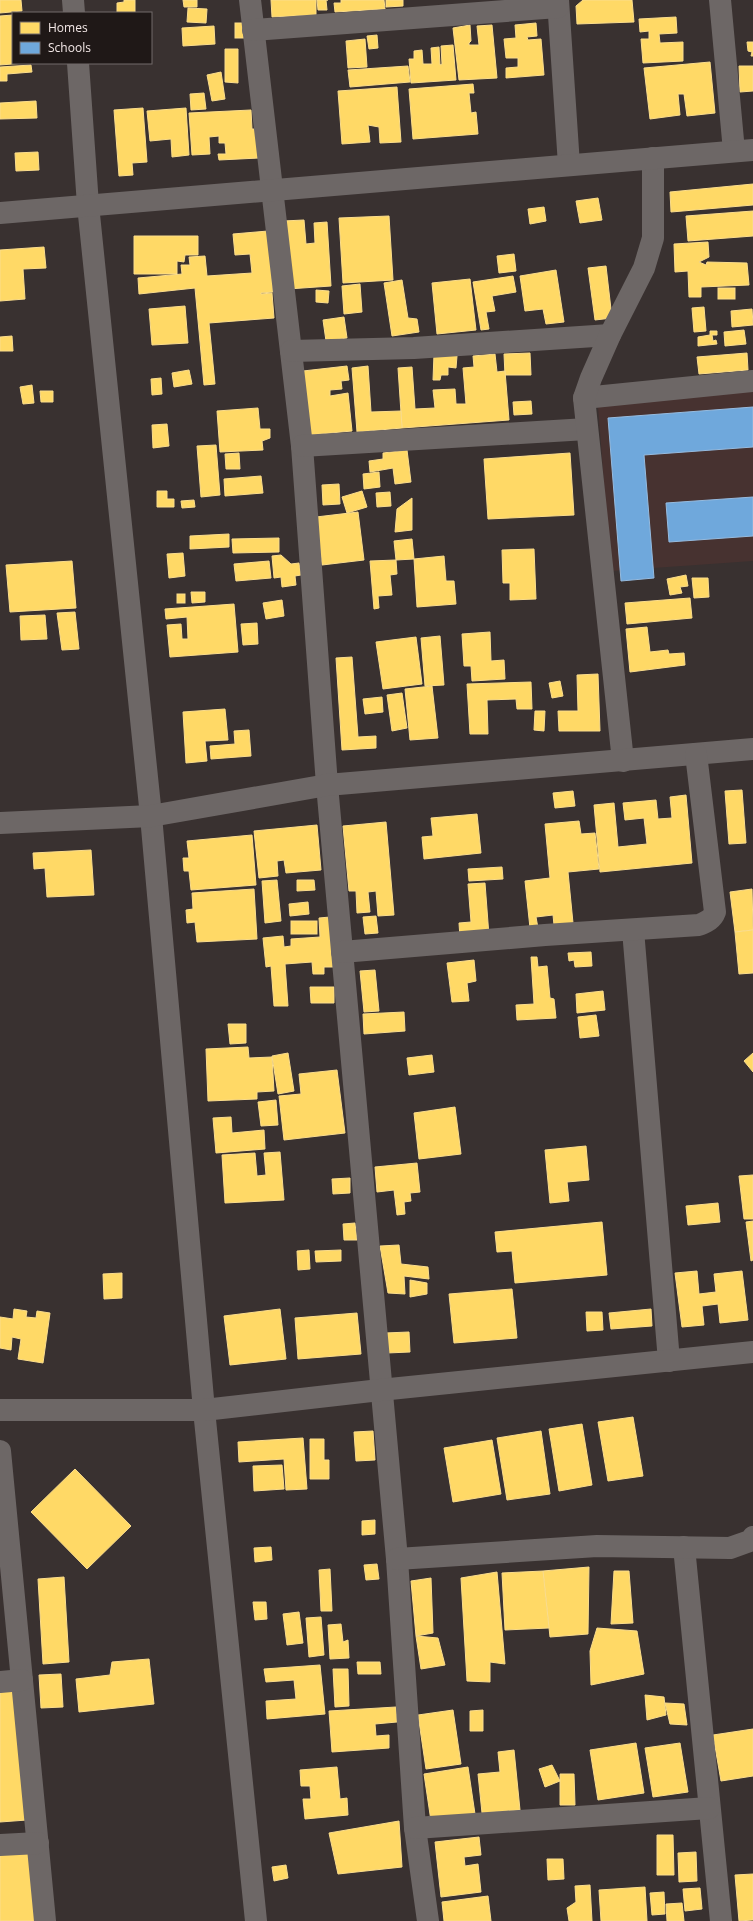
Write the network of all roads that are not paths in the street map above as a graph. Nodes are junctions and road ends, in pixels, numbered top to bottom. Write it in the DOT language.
graph roads {
  1 [pos="73,0"];
  2 [pos="250,0"];
  3 [pos="720,0"];
  4 [pos="558,4"];
  5 [pos="74,12"];
  6 [pos="253,30"];
  7 [pos="78,64"];
  8 [pos="743,151"];
  9 [pos="653,158"];
  10 [pos="569,165"];
  11 [pos="271,190"];
  12 [pos="88,205"];
  13 [pos="0,213"];
  14 [pos="610,335"];
  15 [pos="291,351"];
  16 [pos="753,381"];
  17 [pos="584,398"];
  18 [pos="587,429"];
  19 [pos="302,446"];
  20 [pos="753,749"];
  21 [pos="696,754"];
  22 [pos="623,761"];
  23 [pos="327,785"];
  24 [pos="151,816"];
  25 [pos="0,823"];
  26 [pos="633,930"];
  27 [pos="342,952"];
  28 [pos="753,1352"];
  29 [pos="669,1361"];
  30 [pos="380,1390"];
  31 [pos="0,1410"];
  32 [pos="204,1410"];
  33 [pos="0,1451"];
  34 [pos="753,1537"];
  35 [pos="684,1547"];
  36 [pos="397,1559"];
  37 [pos="22,1680"];
  38 [pos="0,1682"];
  39 [pos="709,1808"];
  40 [pos="415,1828"];
  41 [pos="38,1843"];
  42 [pos="0,1845"];
  43 [pos="46,1921"];
  44 [pos="256,1921"];
  45 [pos="428,1921"];
  46 [pos="720,1921"];
  1 -- 5 [label="street"];
  2 -- 6 [label="street"];
  3 -- 8 [label="street"];
  4 -- 6 [label="street"];
  4 -- 10 [label="street"];
  6 -- 11 [label="street"];
  7 -- 12 [label="street"];
  8 -- 9 [label="street"];
  9 -- 10 [label="street"];
  9 -- 14 [label="street"];
  10 -- 11 [label="street"];
  11 -- 12 [label="street"];
  11 -- 15 [label="street"];
  12 -- 13 [label="street"];
  12 -- 24 [label="street"];
  14 -- 15 [label="street"];
  14 -- 17 [label="street"];
  15 -- 19 [label="street"];
  16 -- 17 [label="street"];
  17 -- 18 [label="street"];
  18 -- 19 [label="street"];
  18 -- 22 [label="street"];
  19 -- 23 [label="street"];
  20 -- 21 [label="street"];
  21 -- 22 [label="street"];
  21 -- 26 [label="street"];
  22 -- 23 [label="street"];
  23 -- 24 [label="street"];
  23 -- 27 [label="street"];
  24 -- 25 [label="street"];
  24 -- 32 [label="street"];
  26 -- 27 [label="street"];
  26 -- 29 [label="street"];
  27 -- 30 [label="street"];
  28 -- 29 [label="street"];
  29 -- 30 [label="street"];
  30 -- 32 [label="street"];
  30 -- 36 [label="street"];
  31 -- 32 [label="street"];
  32 -- 44 [label="street"];
  33 -- 37 [label="street"];
  34 -- 35 [label="street"];
  35 -- 36 [label="street"];
  35 -- 39 [label="street"];
  36 -- 40 [label="street"];
  37 -- 38 [label="street"];
  37 -- 41 [label="street"];
  39 -- 40 [label="street"];
  39 -- 46 [label="street"];
  40 -- 45 [label="street"];
  41 -- 42 [label="street"];
  41 -- 43 [label="street"];
}
